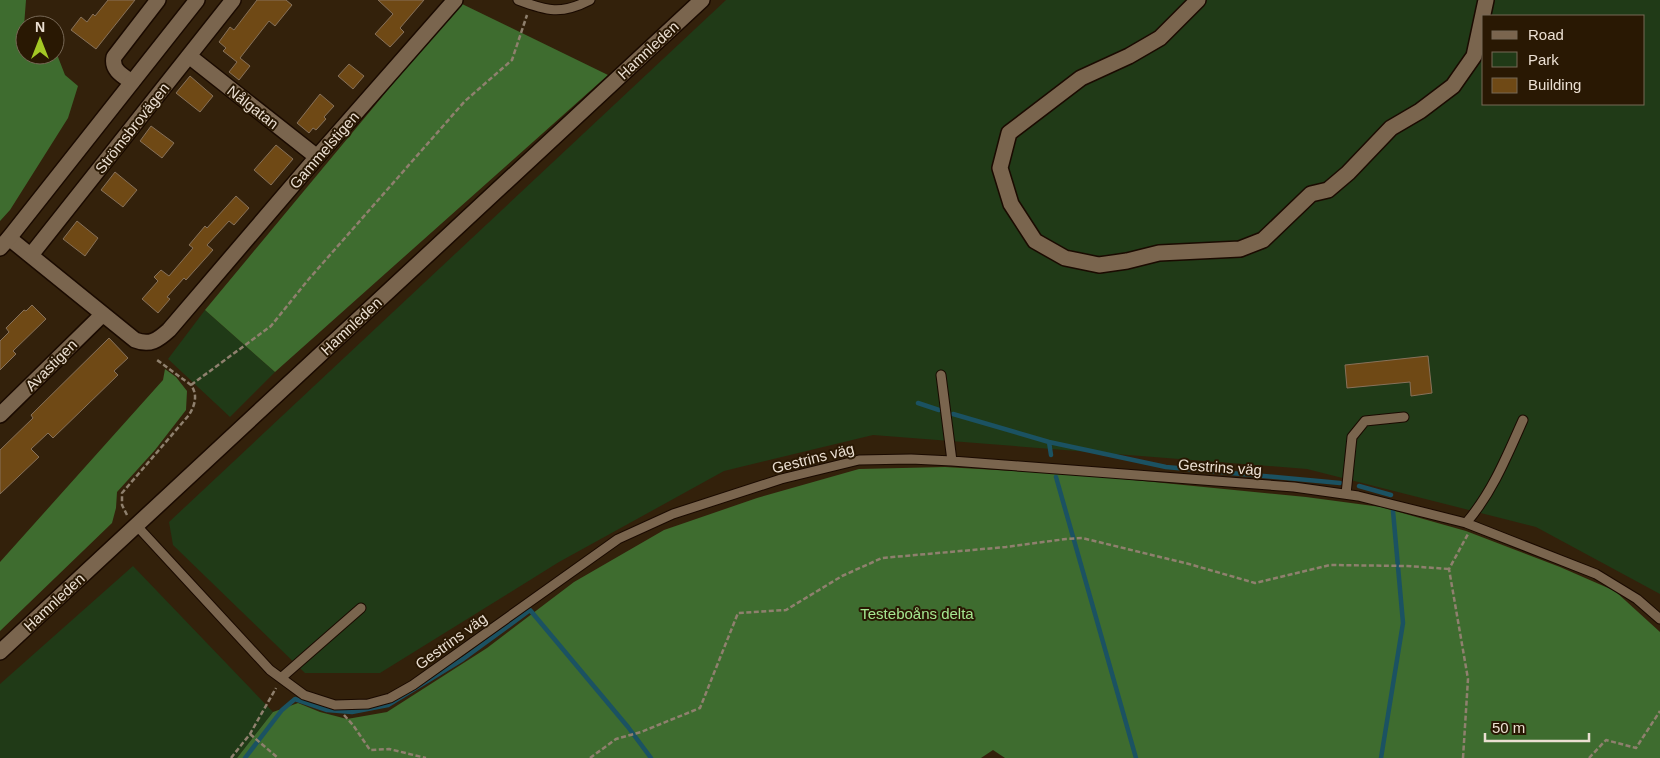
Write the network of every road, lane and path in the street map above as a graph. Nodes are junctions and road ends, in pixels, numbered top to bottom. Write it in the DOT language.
graph roads {
  1 [pos="158,0"];
  2 [pos="197,0"];
  3 [pos="233,0"];
  4 [pos="455,0"];
  5 [pos="518,0"];
  6 [pos="590,0"];
  7 [pos="702,0"];
  8 [pos="1198,0"];
  9 [pos="1486,0"];
  10 [pos="531,5"];
  11 [pos="1483,15"];
  12 [pos="1482,19"];
  13 [pos="188,56"];
  14 [pos="132,82"];
  15 [pos="317,157"];
  16 [pos="4,243"];
  17 [pos="31,256"];
  18 [pos="102,314"];
  19 [pos="157,360"];
  20 [pos="941,375"];
  21 [pos="191,385"];
  22 [pos="0,416"];
  23 [pos="1404,417"];
  24 [pos="1523,420"];
  25 [pos="952,460"];
  26 [pos="1346,494"];
  27 [pos="1470,525"];
  28 [pos="136,526"];
  29 [pos="1448,569"];
  30 [pos="360,608"];
  31 [pos="1660,619"];
  32 [pos="0,652"];
  33 [pos="281,678"];
  34 [pos="342,712"];
  35 [pos="1660,712"];
  36 [pos="250,734"];
  37 [pos="230,758"];
  38 [pos="278,758"];
  39 [pos="426,758"];
  40 [pos="590,758"];
  41 [pos="1463,758"];
  42 [pos="1590,758"];
  1 -- 14 [label="street, Strömsbrovägen"];
  2 -- 14 [label="street, Strömsbrovägen"];
  3 -- 13 [label="street, Strömsbrovägen"];
  4 -- 15 [label="street, Gammelstigen"];
  5 -- 10 [label="lane"];
  6 -- 10 [label="lane"];
  7 -- 28 [label="street, Hamnleden"];
  8 -- 12 [label="street"];
  9 -- 11 [label="street"];
  10 -- 21 [label="path"];
  13 -- 15 [label="street, Nålgatan"];
  13 -- 17 [label="street, Strömsbrovägen"];
  14 -- 16 [label="street, Strömsbrovägen"];
  15 -- 18 [label="street, Gammelstigen"];
  16 -- 17 [label="street"];
  17 -- 18 [label="street"];
  18 -- 22 [label="street, Avastigen"];
  19 -- 21 [label="path"];
  20 -- 25 [label="lane"];
  21 -- 28 [label="path"];
  23 -- 26 [label="lane"];
  24 -- 27 [label="lane"];
  25 -- 26 [label="lane, Gestrins väg"];
  25 -- 33 [label="lane, Gestrins väg"];
  26 -- 27 [label="lane, Gestrins väg"];
  27 -- 29 [label="path"];
  27 -- 31 [label="lane, Gestrins väg"];
  28 -- 32 [label="street, Hamnleden"];
  28 -- 33 [label="lane, Gestrins väg"];
  29 -- 40 [label="path"];
  29 -- 41 [label="path"];
  30 -- 33 [label="lane"];
  33 -- 36 [label="path"];
  34 -- 39 [label="path"];
  35 -- 42 [label="path"];
  36 -- 37 [label="path"];
  36 -- 38 [label="path"];
}
